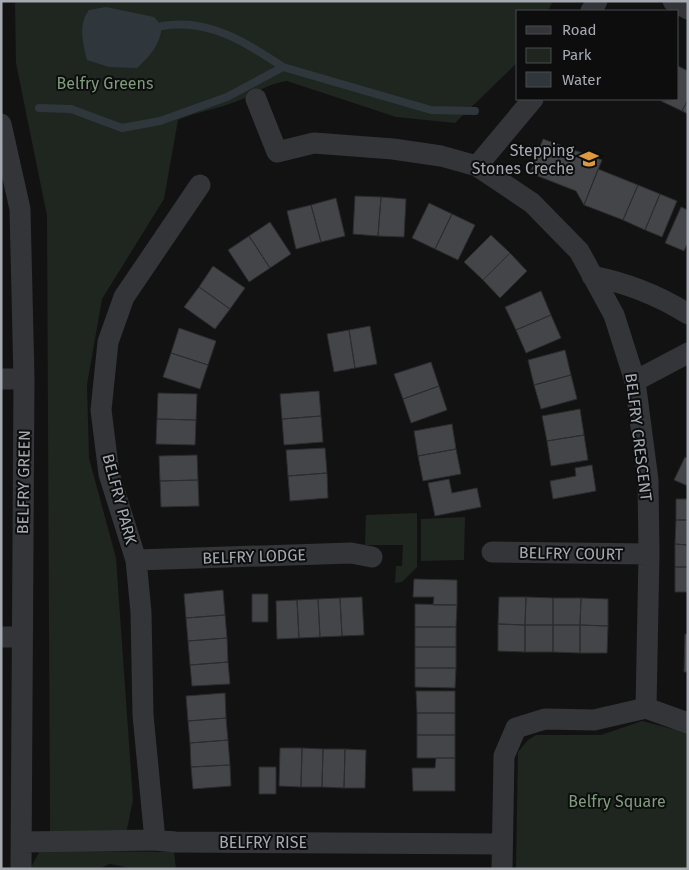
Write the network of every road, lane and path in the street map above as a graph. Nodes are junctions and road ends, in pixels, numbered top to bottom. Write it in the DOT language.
graph roads {
  1 [pos="673,1"];
  2 [pos="688,9"];
  3 [pos="256,99"];
  4 [pos="532,100"];
  5 [pos="1,124"];
  6 [pos="477,166"];
  7 [pos="200,185"];
  8 [pos="592,276"];
  9 [pos="688,314"];
  10 [pos="688,353"];
  11 [pos="1,379"];
  12 [pos="24,379"];
  13 [pos="635,381"];
  14 [pos="492,552"];
  15 [pos="650,554"];
  16 [pos="372,557"];
  17 [pos="136,560"];
  18 [pos="11,637"];
  19 [pos="646,708"];
  20 [pos="688,723"];
  21 [pos="155,840"];
  22 [pos="23,842"];
  23 [pos="502,844"];
  24 [pos="21,869"];
  25 [pos="502,869"];
  1 -- 2 [label="street"];
  3 -- 6 [label="street, BELFRY CRESCENT"];
  4 -- 6 [label="street"];
  5 -- 12 [label="street, BELFRY GREEN"];
  6 -- 8 [label="street, BELFRY CRESCENT"];
  7 -- 17 [label="street, BELFRY PARK"];
  8 -- 9 [label="street"];
  8 -- 13 [label="street, BELFRY CRESCENT"];
  10 -- 13 [label="street"];
  11 -- 12 [label="street"];
  12 -- 18 [label="street, BELFRY GREEN"];
  13 -- 15 [label="street, BELFRY CRESCENT"];
  14 -- 15 [label="street, BELFRY COURT"];
  15 -- 19 [label="street, BELFRY CRESCENT"];
  16 -- 17 [label="street, BELFRY LODGE"];
  17 -- 21 [label="street, BELFRY PARK"];
  18 -- 22 [label="street, BELFRY GREEN"];
  19 -- 20 [label="street"];
  19 -- 23 [label="street"];
  21 -- 22 [label="street, BELFRY RISE"];
  21 -- 23 [label="street, BELFRY RISE"];
  22 -- 24 [label="street, BELFRY GREEN"];
  23 -- 25 [label="street"];
}
